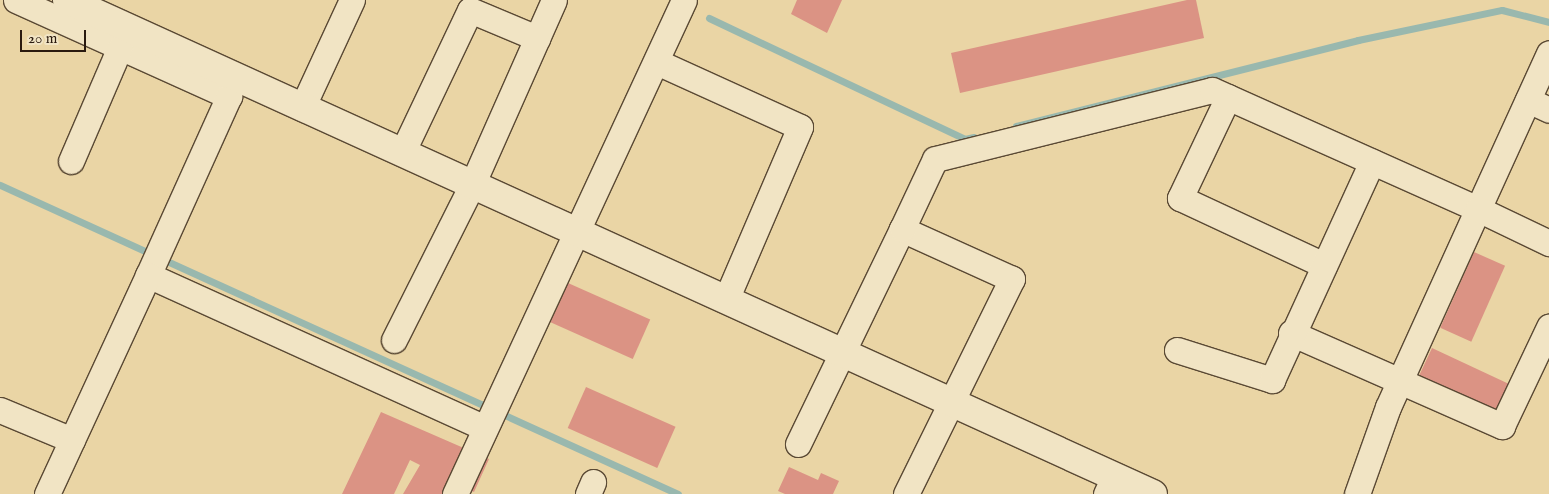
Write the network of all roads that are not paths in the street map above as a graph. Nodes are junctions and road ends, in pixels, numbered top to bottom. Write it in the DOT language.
graph roads {
  1 [pos="16,0"];
  2 [pos="352,0"];
  3 [pos="554,0"];
  4 [pos="684,0"];
  5 [pos="75,2"];
  6 [pos="537,38"];
  7 [pos="120,47"];
  8 [pos="1549,53"];
  9 [pos="656,62"];
  10 [pos="1228,97"];
  11 [pos="1538,105"];
  12 [pos="302,108"];
  13 [pos="402,153"];
  14 [pos="71,161"];
  15 [pos="1372,162"];
  16 [pos="472,185"];
  17 [pos="1478,209"];
  18 [pos="902,229"];
  19 [pos="577,232"];
  20 [pos="1549,242"];
  21 [pos="154,264"];
  22 [pos="1324,265"];
  23 [pos="726,300"];
  24 [pos="1549,327"];
  25 [pos="1291,333"];
  26 [pos="394,340"];
  27 [pos="1177,350"];
  28 [pos="843,354"];
  29 [pos="1400,381"];
  30 [pos="949,402"];
  31 [pos="0,410"];
  32 [pos="490,417"];
  33 [pos="72,440"];
  34 [pos="798,444"];
  35 [pos="1110,486"];
  36 [pos="48,494"];
  37 [pos="455,494"];
  38 [pos="906,494"];
  39 [pos="1153,494"];
  40 [pos="1357,494"];
  1 -- 7 [label="street"];
  2 -- 12 [label="street"];
  3 -- 6 [label="street"];
  4 -- 9 [label="street"];
  5 -- 12 [label="street"];
  6 -- 13 [label="street"];
  6 -- 16 [label="street"];
  7 -- 14 [label="street"];
  7 -- 21 [label="street"];
  8 -- 11 [label="street"];
  9 -- 19 [label="street"];
  9 -- 23 [label="street"];
  10 -- 15 [label="street"];
  10 -- 18 [label="street"];
  10 -- 22 [label="street"];
  11 -- 17 [label="street"];
  12 -- 13 [label="street"];
  13 -- 16 [label="street"];
  15 -- 17 [label="street"];
  15 -- 22 [label="street"];
  16 -- 19 [label="street"];
  16 -- 26 [label="street"];
  17 -- 20 [label="street"];
  17 -- 29 [label="street"];
  18 -- 28 [label="street"];
  18 -- 30 [label="street"];
  19 -- 23 [label="street"];
  19 -- 32 [label="street"];
  21 -- 32 [label="street"];
  21 -- 33 [label="street"];
  22 -- 25 [label="street"];
  23 -- 28 [label="street"];
  24 -- 29 [label="street"];
  25 -- 27 [label="street"];
  25 -- 29 [label="street"];
  28 -- 30 [label="street"];
  28 -- 34 [label="street"];
  29 -- 40 [label="street"];
  30 -- 35 [label="street"];
  30 -- 38 [label="street"];
  31 -- 33 [label="street"];
  32 -- 37 [label="street"];
  33 -- 36 [label="street"];
  35 -- 39 [label="street"];
}
